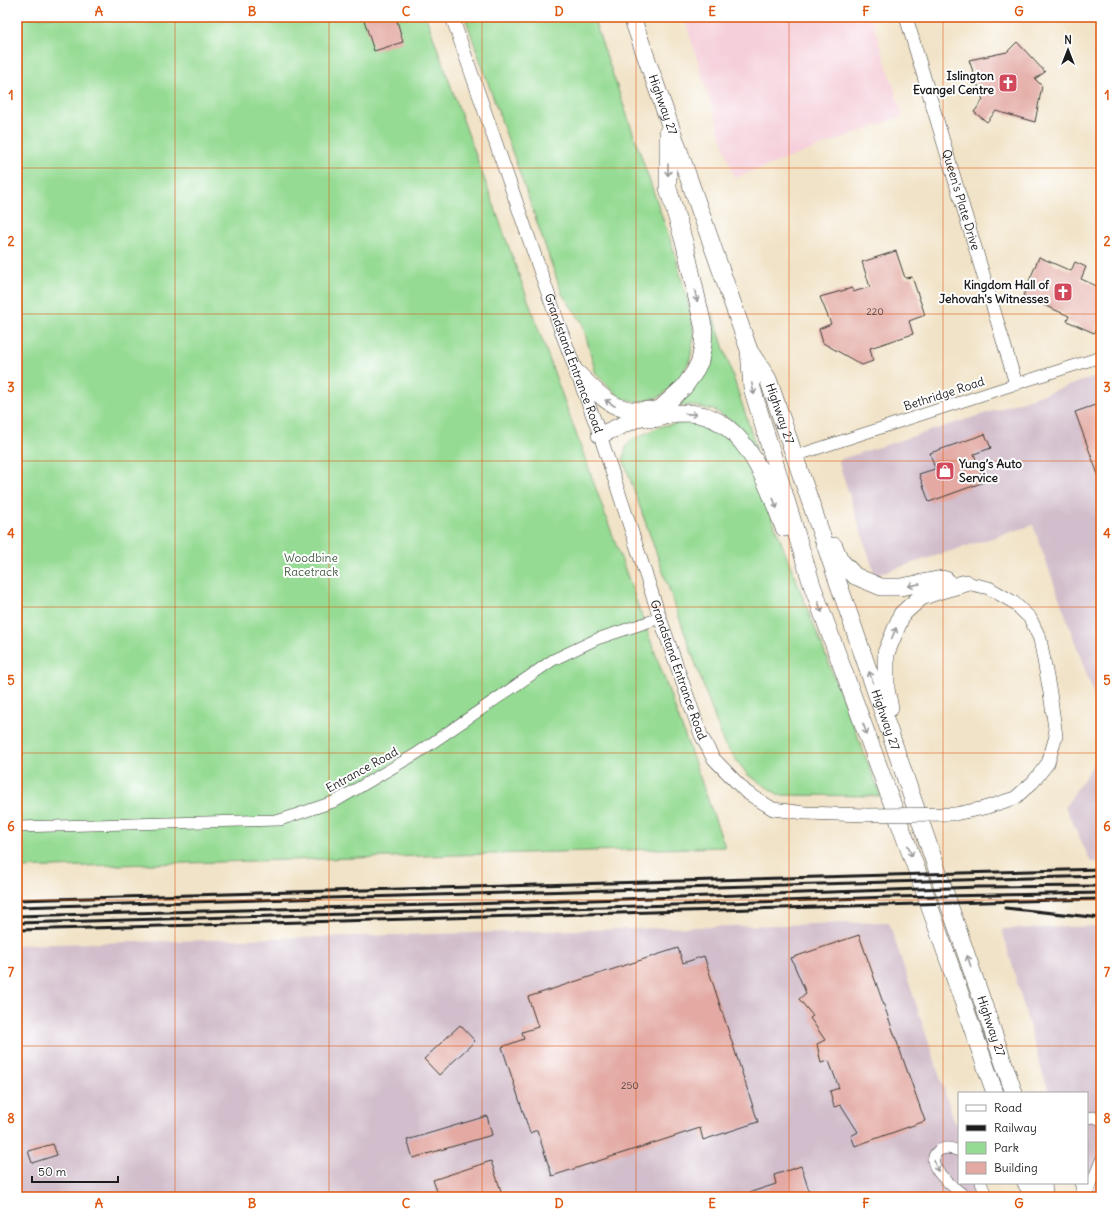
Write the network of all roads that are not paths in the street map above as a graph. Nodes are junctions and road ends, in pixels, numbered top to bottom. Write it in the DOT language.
graph roads {
  1 [pos="452,17"];
  2 [pos="632,17"];
  3 [pos="906,17"];
  4 [pos="668,117"];
  5 [pos="749,350"];
  6 [pos="1101,357"];
  7 [pos="577,373"];
  8 [pos="1016,384"];
  9 [pos="661,408"];
  10 [pos="639,417"];
  11 [pos="600,435"];
  12 [pos="795,456"];
  13 [pos="805,486"];
  14 [pos="966,583"];
  15 [pos="812,584"];
  16 [pos="660,618"];
  17 [pos="906,781"];
  18 [pos="17,827"];
  19 [pos="994,1092"];
  20 [pos="1014,1092"];
  21 [pos="1088,1118"];
  22 [pos="1101,1120"];
  23 [pos="958,1151"];
  24 [pos="1101,1160"];
  25 [pos="981,1184"];
  26 [pos="1027,1184"];
  27 [pos="1044,1184"];
  28 [pos="1080,1184"];
  29 [pos="966,1197"];
  30 [pos="987,1197"];
  31 [pos="1035,1197"];
  32 [pos="1044,1197"];
  33 [pos="1085,1197"];
  1 -- 7 [label="street, Grandstand Entrance Road"];
  2 -- 4 [label="main road, Highway 27"];
  3 -- 8 [label="street, Queen's Plate Drive"];
  4 -- 5 [label="main road, Highway 27"];
  4 -- 9 [label="main road, one-way"];
  5 -- 12 [label="main road, Highway 27"];
  5 -- 15 [label="main road, Highway 27, one-way"];
  6 -- 8 [label="street, Bethridge Road"];
  9 -- 7 [label="main road, one-way"];
  7 -- 11 [label="street, Grandstand Entrance Road"];
  8 -- 12 [label="street, Bethridge Road"];
  9 -- 10 [label="main road"];
  10 -- 11 [label="main road"];
  10 -- 15 [label="main road, one-way"];
  11 -- 16 [label="street, Grandstand Entrance Road"];
  12 -- 13 [label="main road, Highway 27"];
  14 -- 13 [label="main road, one-way"];
  17 -- 13 [label="main road, Highway 27, one-way"];
  14 -- 16 [label="street, Grandstand Entrance Road, bridge"];
  17 -- 14 [label="main road, one-way"];
  15 -- 19 [label="main road, Highway 27, one-way"];
  16 -- 18 [label="street, Entrance Road"];
  20 -- 17 [label="main road, Highway 27, one-way"];
  21 -- 22 [label="street"];
  23 -- 29 [label="street, one-way"];
  24 -- 33 [label="street"];
  25 -- 30 [label="street"];
  26 -- 31 [label="main road"];
  27 -- 32 [label="main road"];
  28 -- 33 [label="street"];
}
